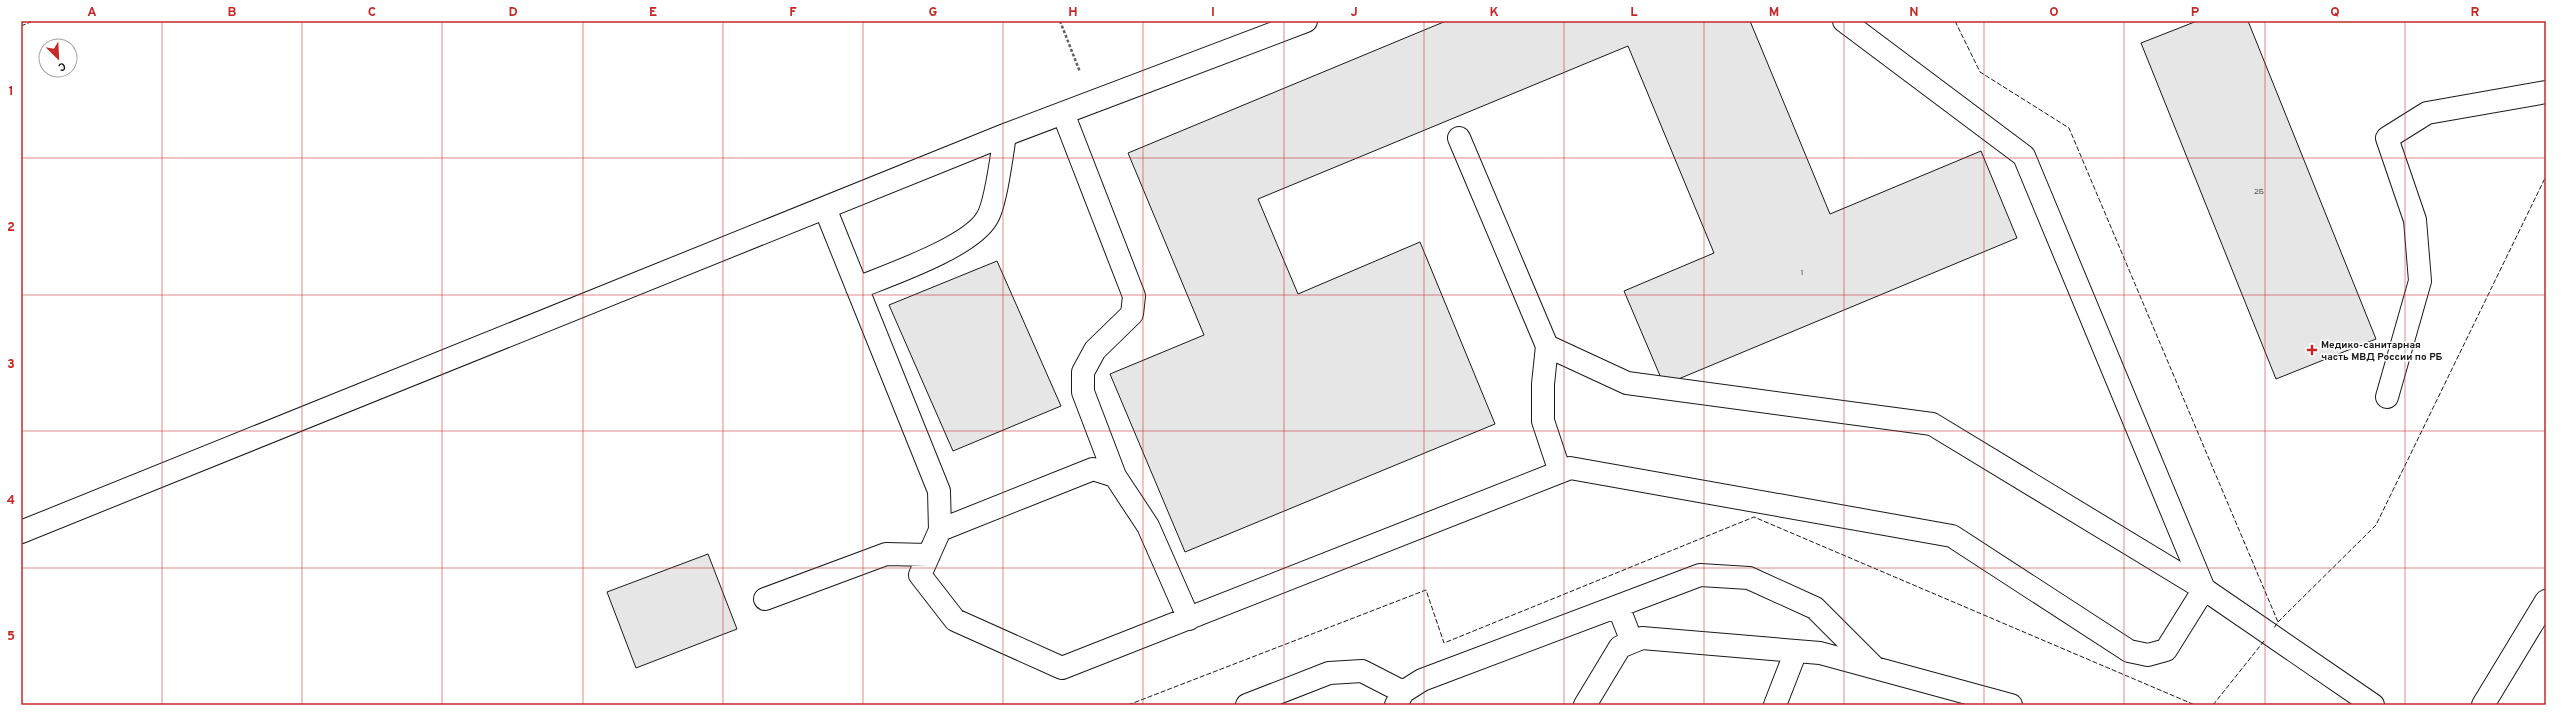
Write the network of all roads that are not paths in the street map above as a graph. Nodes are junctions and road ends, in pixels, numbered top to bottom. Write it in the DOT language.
graph roads {
  1 [pos="1306,21"];
  2 [pos="1844,21"];
  3 [pos="2546,92"];
  4 [pos="1063,113"];
  5 [pos="1005,135"];
  6 [pos="1459,138"];
  7 [pos="825,208"];
  8 [pos="858,288"];
  9 [pos="1548,346"];
  10 [pos="2387,397"];
  11 [pos="1560,472"];
  12 [pos="1115,476"];
  13 [pos="940,530"];
  14 [pos="21,532"];
  15 [pos="930,555"];
  16 [pos="2204,589"];
  17 [pos="765,599"];
  18 [pos="2546,601"];
  19 [pos="1618,606"];
  20 [pos="1189,619"];
  21 [pos="1632,642"];
  22 [pos="1796,651"];
  23 [pos="1874,667"];
  24 [pos="1400,698"];
  25 [pos="1247,705"];
  26 [pos="1585,705"];
  27 [pos="1774,705"];
  28 [pos="2011,705"];
  29 [pos="2373,705"];
  30 [pos="2483,705"];
  1 -- 4 [label="main road"];
  2 -- 16 [label="main road"];
  3 -- 10 [label="main road"];
  4 -- 5 [label="main road"];
  4 -- 12 [label="main road"];
  5 -- 7 [label="main road"];
  5 -- 8 [label="main road"];
  6 -- 9 [label="main road"];
  7 -- 8 [label="main road"];
  7 -- 14 [label="main road"];
  8 -- 13 [label="main road"];
  9 -- 11 [label="main road"];
  9 -- 16 [label="main road"];
  11 -- 16 [label="main road"];
  11 -- 20 [label="main road"];
  12 -- 13 [label="main road"];
  12 -- 20 [label="main road"];
  13 -- 15 [label="main road"];
  15 -- 17 [label="main road"];
  15 -- 20 [label="main road"];
  16 -- 29 [label="main road"];
  18 -- 30 [label="main road"];
  19 -- 21 [label="main road"];
  19 -- 23 [label="main road"];
  19 -- 24 [label="main road"];
  21 -- 22 [label="main road"];
  21 -- 26 [label="main road"];
  22 -- 23 [label="main road"];
  22 -- 27 [label="main road"];
  23 -- 28 [label="main road"];
  24 -- 25 [label="main road"];
}
